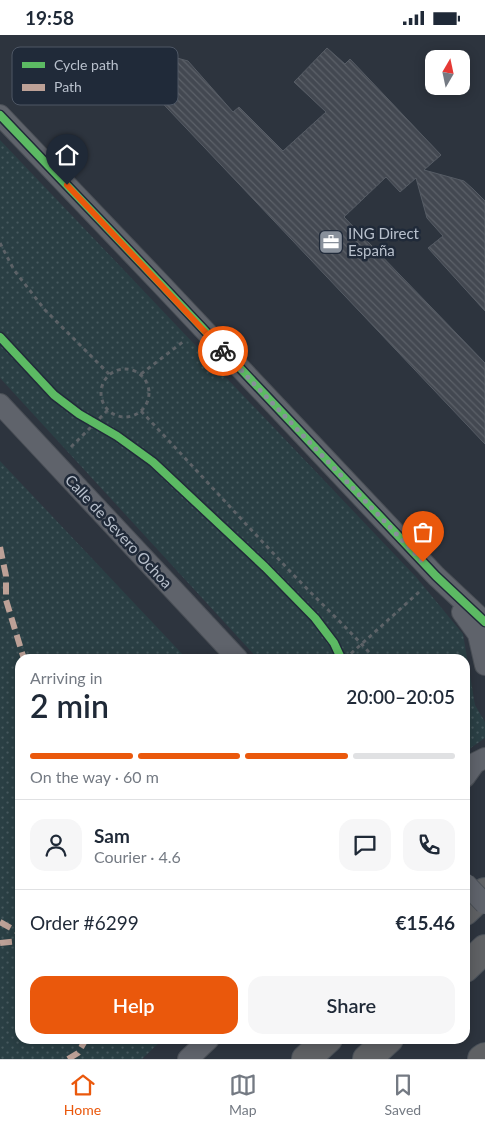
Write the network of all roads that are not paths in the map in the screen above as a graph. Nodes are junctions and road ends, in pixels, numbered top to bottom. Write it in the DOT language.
graph roads {
  1 [pos="0,115"];
  2 [pos="0,404"];
  3 [pos="436,576"];
  4 [pos="485,622"];
  5 [pos="233,654"];
  6 [pos="485,665"];
  7 [pos="485,758"];
  8 [pos="470,770"];
  9 [pos="470,888"];
  10 [pos="485,892"];
  11 [pos="485,904"];
  12 [pos="470,906"];
  13 [pos="485,949"];
  14 [pos="470,963"];
  15 [pos="204,1044"];
  16 [pos="322,1044"];
  17 [pos="384,1044"];
  18 [pos="188,1059"];
  19 [pos="306,1059"];
  20 [pos="367,1059"];
  1 -- 3 [label="street"];
  2 -- 5 [label="street, Calle de Severo Ochoa"];
  3 -- 4 [label="street"];
  3 -- 6 [label="street"];
  7 -- 8 [label="street"];
  9 -- 11 [label="street, bridge"];
  10 -- 12 [label="highway"];
  13 -- 14 [label="highway"];
  15 -- 18 [label="street"];
  16 -- 19 [label="highway"];
  17 -- 20 [label="highway"];
}
